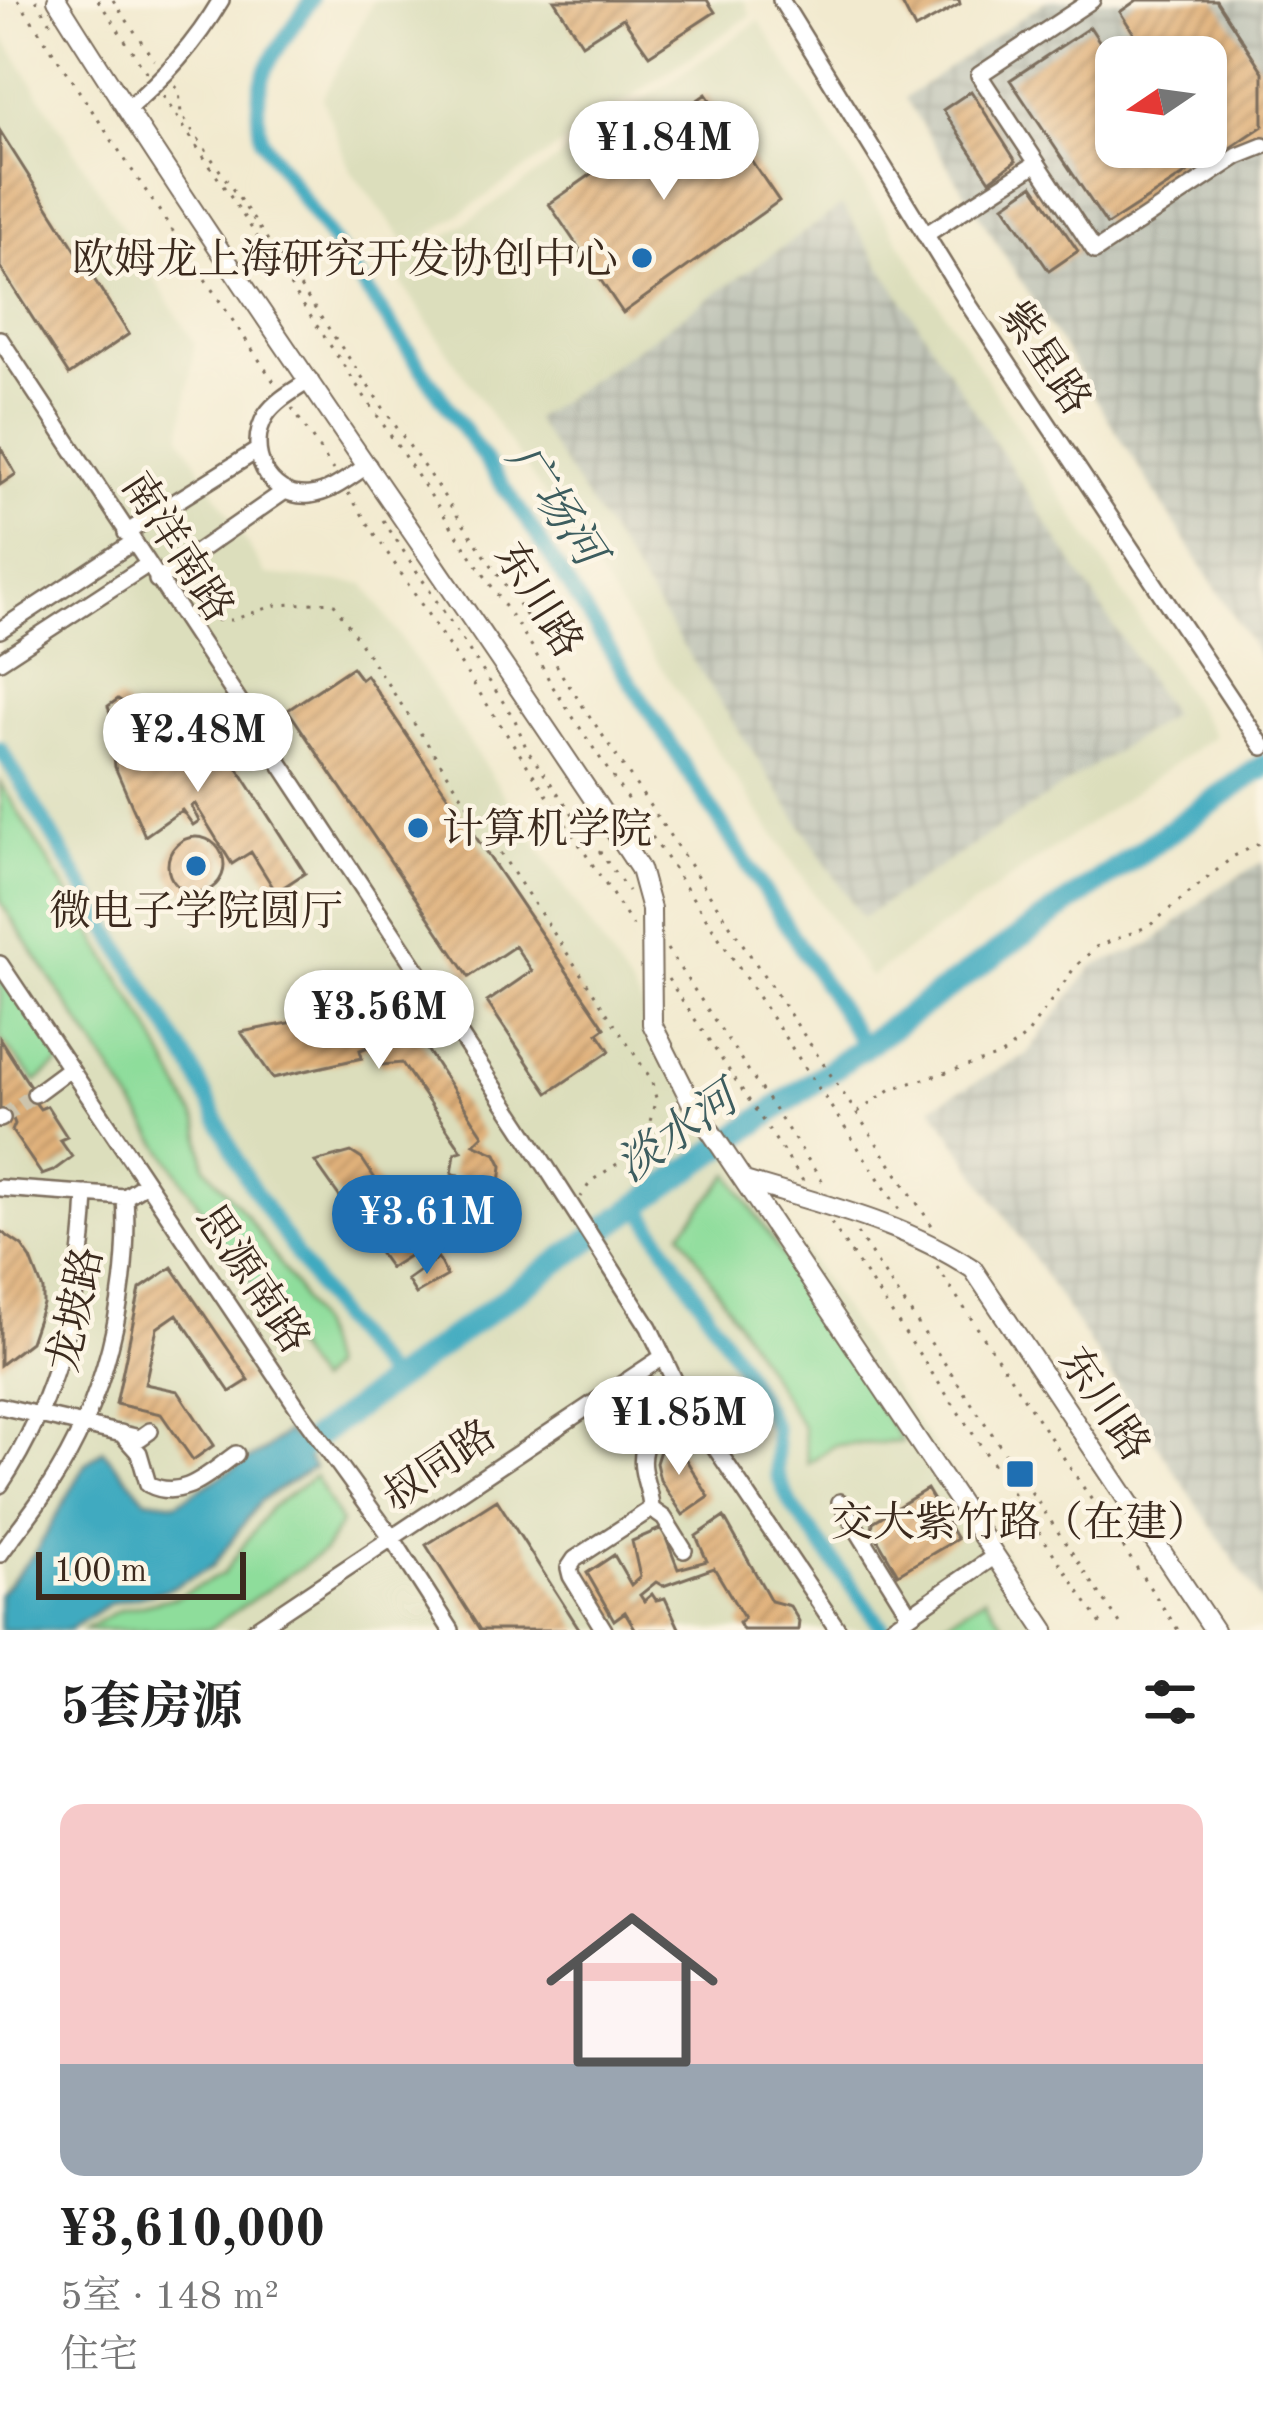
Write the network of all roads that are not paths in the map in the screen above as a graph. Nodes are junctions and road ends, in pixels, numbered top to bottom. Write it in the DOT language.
graph roads {
  1 [pos="57,0"];
  2 [pos="221,0"];
  3 [pos="781,0"];
  4 [pos="1092,0"];
  5 [pos="126,110"];
  6 [pos="1263,146"];
  7 [pos="1037,163"];
  8 [pos="925,235"];
  9 [pos="0,339"];
  10 [pos="310,380"];
  11 [pos="258,450"];
  12 [pos="368,465"];
  13 [pos="285,491"];
  14 [pos="129,538"];
  15 [pos="147,565"];
  16 [pos="158,580"];
  17 [pos="0,630"];
  18 [pos="0,661"];
  19 [pos="1263,747"];
  20 [pos="0,964"];
  21 [pos="70,1068"];
  22 [pos="35,1094"];
  23 [pos="745,1181"];
  24 [pos="147,1183"];
  25 [pos="0,1188"];
  26 [pos="86,1194"];
  27 [pos="125,1197"];
  28 [pos="661,1358"];
  29 [pos="684,1402"];
  30 [pos="0,1406"];
  31 [pos="38,1416"];
  32 [pos="80,1428"];
  33 [pos="150,1431"];
  34 [pos="121,1433"];
  35 [pos="236,1454"];
  36 [pos="0,1485"];
  37 [pos="841,1502"];
  38 [pos="651,1509"];
  39 [pos="392,1538"];
  40 [pos="684,1550"];
  41 [pos="0,1554"];
  42 [pos="995,1556"];
  43 [pos="898,1623"];
  44 [pos="254,1630"];
  45 [pos="451,1630"];
  46 [pos="604,1630"];
  47 [pos="838,1630"];
  48 [pos="1045,1630"];
  49 [pos="1214,1630"];
  1 -- 5 [label="main road, 东川路"];
  2 -- 5 [label="street"];
  3 -- 8 [label="street, 紫星路"];
  4 -- 7 [label="street"];
  5 -- 10 [label="main road, 东川路"];
  6 -- 7 [label="street"];
  7 -- 8 [label="street"];
  8 -- 19 [label="street, 紫星路"];
  9 -- 14 [label="street, 南洋南路"];
  10 -- 11 [label="street"];
  10 -- 12 [label="main road, 东川路"];
  11 -- 13 [label="street"];
  11 -- 14 [label="street"];
  12 -- 13 [label="street"];
  12 -- 23 [label="main road, 东川路"];
  13 -- 16 [label="street"];
  14 -- 15 [label="street, 南洋南路"];
  14 -- 17 [label="street"];
  15 -- 16 [label="street, 南洋南路"];
  15 -- 18 [label="street"];
  16 -- 28 [label="street, 南洋南路"];
  20 -- 21 [label="street, 思源南路"];
  21 -- 22 [label="street"];
  21 -- 24 [label="street, 思源南路"];
  23 -- 42 [label="main road, 东川路"];
  23 -- 49 [label="main road, 东川路"];
  24 -- 27 [label="street"];
  24 -- 39 [label="street, 思源南路"];
  25 -- 26 [label="street"];
  26 -- 27 [label="street"];
  26 -- 31 [label="street"];
  27 -- 32 [label="street, 龙坡路"];
  28 -- 29 [label="street"];
  28 -- 39 [label="street, 叔同路"];
  29 -- 38 [label="street"];
  29 -- 47 [label="street"];
  30 -- 31 [label="street"];
  31 -- 32 [label="street"];
  31 -- 36 [label="street"];
  32 -- 34 [label="street"];
  32 -- 41 [label="street, 龙坡路"];
  33 -- 34 [label="street"];
  34 -- 35 [label="street"];
  37 -- 43 [label="street"];
  38 -- 40 [label="street"];
  38 -- 46 [label="street"];
  39 -- 44 [label="street, 叔同路"];
  39 -- 45 [label="street, 思源南路"];
  42 -- 43 [label="street"];
  42 -- 48 [label="main road, 东川路"];
}
